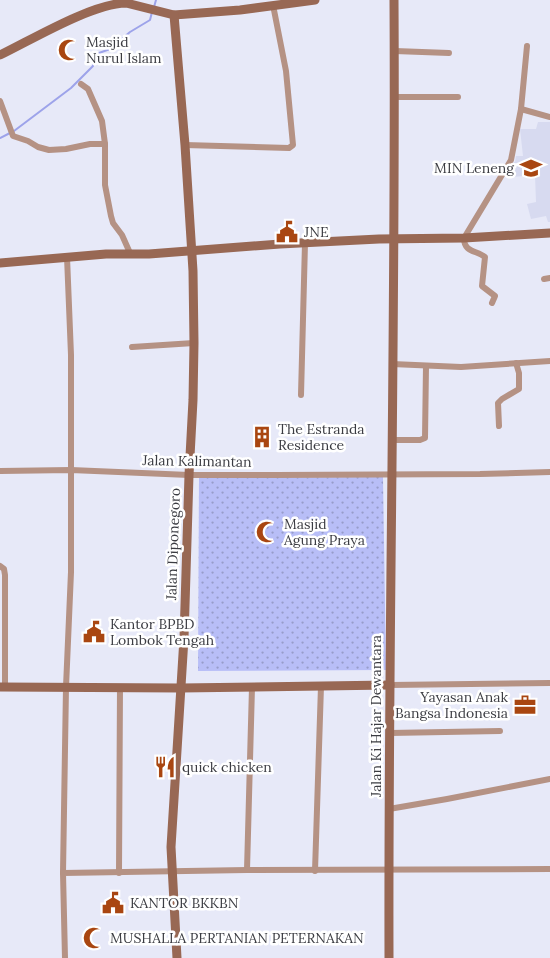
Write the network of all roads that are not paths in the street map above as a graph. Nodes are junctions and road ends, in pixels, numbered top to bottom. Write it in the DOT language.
graph roads {
  1 [pos="315,0"];
  2 [pos="394,0"];
  3 [pos="132,2"];
  4 [pos="273,5"];
  5 [pos="174,15"];
  6 [pos="527,46"];
  7 [pos="395,51"];
  8 [pos="449,53"];
  9 [pos="0,55"];
  10 [pos="81,84"];
  11 [pos="395,97"];
  12 [pos="458,97"];
  13 [pos="0,102"];
  14 [pos="521,109"];
  15 [pos="550,117"];
  16 [pos="105,144"];
  17 [pos="185,145"];
  18 [pos="550,233"];
  19 [pos="464,238"];
  20 [pos="395,239"];
  21 [pos="305,243"];
  22 [pos="192,251"];
  23 [pos="130,253"];
  24 [pos="67,257"];
  25 [pos="0,263"];
  26 [pos="492,303"];
  27 [pos="194,343"];
  28 [pos="132,347"];
  29 [pos="550,361"];
  30 [pos="516,363"];
  31 [pos="392,364"];
  32 [pos="426,366"];
  33 [pos="301,396"];
  34 [pos="500,426"];
  35 [pos="393,440"];
  36 [pos="71,470"];
  37 [pos="0,471"];
  38 [pos="550,472"];
  39 [pos="393,474"];
  40 [pos="189,475"];
  41 [pos="0,566"];
  42 [pos="550,683"];
  43 [pos="390,685"];
  44 [pos="321,686"];
  45 [pos="2,687"];
  46 [pos="120,687"];
  47 [pos="252,687"];
  48 [pos="66,688"];
  49 [pos="181,688"];
  50 [pos="500,731"];
  51 [pos="390,733"];
  52 [pos="550,779"];
  53 [pos="390,808"];
  54 [pos="389,869"];
  55 [pos="550,869"];
  56 [pos="247,870"];
  57 [pos="315,871"];
  58 [pos="171,872"];
  59 [pos="63,873"];
  60 [pos="119,873"];
  61 [pos="65,958"];
  62 [pos="177,958"];
  63 [pos="389,958"];
  1 -- 4 [label="street"];
  2 -- 7 [label="street, Jalan Ki Hajar Dewantara"];
  3 -- 5 [label="street"];
  3 -- 9 [label="street"];
  4 -- 5 [label="street"];
  4 -- 17 [label="street"];
  5 -- 17 [label="street, Jalan Diponegoro"];
  6 -- 14 [label="street"];
  7 -- 8 [label="street"];
  7 -- 11 [label="street, Jalan Ki Hajar Dewantara"];
  10 -- 16 [label="street"];
  11 -- 12 [label="street"];
  11 -- 20 [label="street, Jalan Ki Hajar Dewantara"];
  13 -- 16 [label="street"];
  14 -- 15 [label="street"];
  14 -- 19 [label="street"];
  16 -- 23 [label="street"];
  17 -- 22 [label="street, Jalan Diponegoro"];
  18 -- 19 [label="street"];
  19 -- 20 [label="street"];
  19 -- 26 [label="street"];
  20 -- 21 [label="street"];
  20 -- 31 [label="street, Jalan Ki Hajar Dewantara"];
  21 -- 22 [label="street"];
  21 -- 33 [label="street"];
  22 -- 23 [label="street"];
  22 -- 27 [label="street, Jalan Diponegoro"];
  23 -- 24 [label="street"];
  24 -- 25 [label="street"];
  24 -- 36 [label="street"];
  27 -- 28 [label="street"];
  27 -- 40 [label="street, Jalan Diponegoro"];
  29 -- 30 [label="street"];
  30 -- 32 [label="street"];
  30 -- 34 [label="street"];
  31 -- 32 [label="street"];
  31 -- 35 [label="street, Jalan Ki Hajar Dewantara"];
  32 -- 35 [label="street"];
  35 -- 39 [label="street, Jalan Ki Hajar Dewantara"];
  36 -- 37 [label="street, Jalan Kalimantan"];
  36 -- 40 [label="street, Jalan Kalimantan"];
  36 -- 48 [label="street"];
  38 -- 39 [label="street, Jalan Kalimantan"];
  39 -- 40 [label="street, Jalan Kalimantan"];
  39 -- 43 [label="street, Jalan Ki Hajar Dewantara"];
  40 -- 49 [label="street, Jalan Diponegoro"];
  41 -- 45 [label="street"];
  42 -- 43 [label="street"];
  43 -- 44 [label="street"];
  43 -- 51 [label="street, Jalan Ki Hajar Dewantara"];
  44 -- 47 [label="street"];
  44 -- 57 [label="street"];
  45 -- 48 [label="street"];
  46 -- 48 [label="street"];
  46 -- 49 [label="street"];
  46 -- 60 [label="street"];
  47 -- 49 [label="street"];
  47 -- 56 [label="street"];
  48 -- 59 [label="street"];
  49 -- 58 [label="street, Jalan Diponegoro"];
  50 -- 51 [label="street"];
  51 -- 53 [label="street, Jalan Ki Hajar Dewantara"];
  52 -- 53 [label="street"];
  53 -- 54 [label="street, Jalan Ki Hajar Dewantara"];
  54 -- 55 [label="street"];
  54 -- 57 [label="street"];
  54 -- 63 [label="street, Jalan Ki Hajar Dewantara"];
  56 -- 57 [label="street"];
  56 -- 58 [label="street"];
  58 -- 60 [label="street"];
  58 -- 62 [label="street, Jalan Diponegoro"];
  59 -- 60 [label="street"];
  59 -- 61 [label="street"];
}
